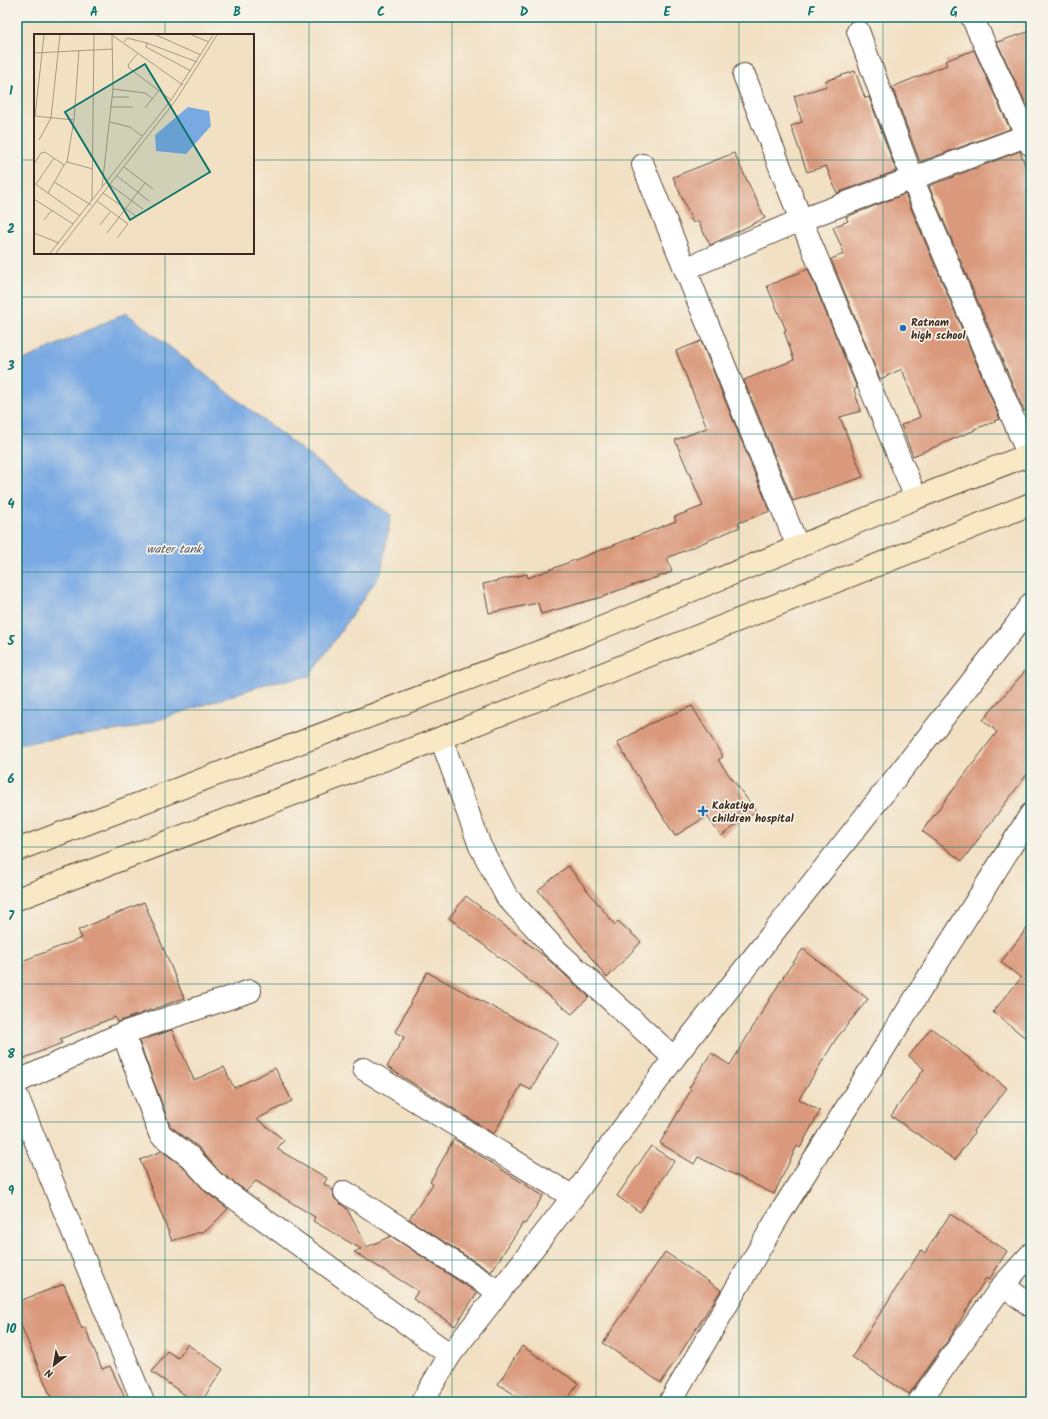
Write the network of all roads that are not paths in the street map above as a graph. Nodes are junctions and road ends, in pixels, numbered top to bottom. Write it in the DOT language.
graph roads {
  1 [pos="972,17"];
  2 [pos="858,32"];
  3 [pos="744,75"];
  4 [pos="1030,138"];
  5 [pos="642,165"];
  6 [pos="912,178"];
  7 [pos="801,220"];
  8 [pos="686,269"];
  9 [pos="1030,457"];
  10 [pos="916,498"];
  11 [pos="1031,504"];
  12 [pos="798,547"];
  13 [pos="1031,604"];
  14 [pos="441,738"];
  15 [pos="1031,814"];
  16 [pos="17,850"];
  17 [pos="17,899"];
  18 [pos="250,991"];
  19 [pos="123,1033"];
  20 [pos="674,1058"];
  21 [pos="364,1069"];
  22 [pos="17,1082"];
  23 [pos="17,1096"];
  24 [pos="345,1192"];
  25 [pos="573,1197"];
  26 [pos="1031,1254"];
  27 [pos="1003,1285"];
  28 [pos="499,1292"];
  29 [pos="1031,1306"];
  30 [pos="450,1355"];
  31 [pos="143,1402"];
  32 [pos="422,1402"];
  33 [pos="670,1402"];
  34 [pos="919,1402"];
  1 -- 4 [label="street"];
  2 -- 6 [label="street"];
  3 -- 7 [label="street"];
  4 -- 6 [label="street"];
  5 -- 8 [label="street"];
  6 -- 7 [label="street"];
  6 -- 9 [label="street"];
  7 -- 8 [label="street"];
  7 -- 10 [label="street"];
  8 -- 12 [label="street"];
  9 -- 10 [label="street"];
  10 -- 12 [label="street"];
  11 -- 14 [label="street"];
  12 -- 16 [label="street"];
  13 -- 20 [label="street"];
  14 -- 17 [label="street"];
  14 -- 20 [label="street"];
  15 -- 33 [label="street"];
  18 -- 19 [label="street"];
  19 -- 22 [label="street"];
  19 -- 30 [label="street"];
  20 -- 25 [label="street"];
  21 -- 25 [label="street"];
  23 -- 31 [label="street"];
  24 -- 28 [label="street"];
  25 -- 28 [label="street"];
  26 -- 27 [label="street"];
  27 -- 29 [label="street"];
  27 -- 34 [label="street"];
  28 -- 30 [label="street"];
  30 -- 32 [label="street"];
}
